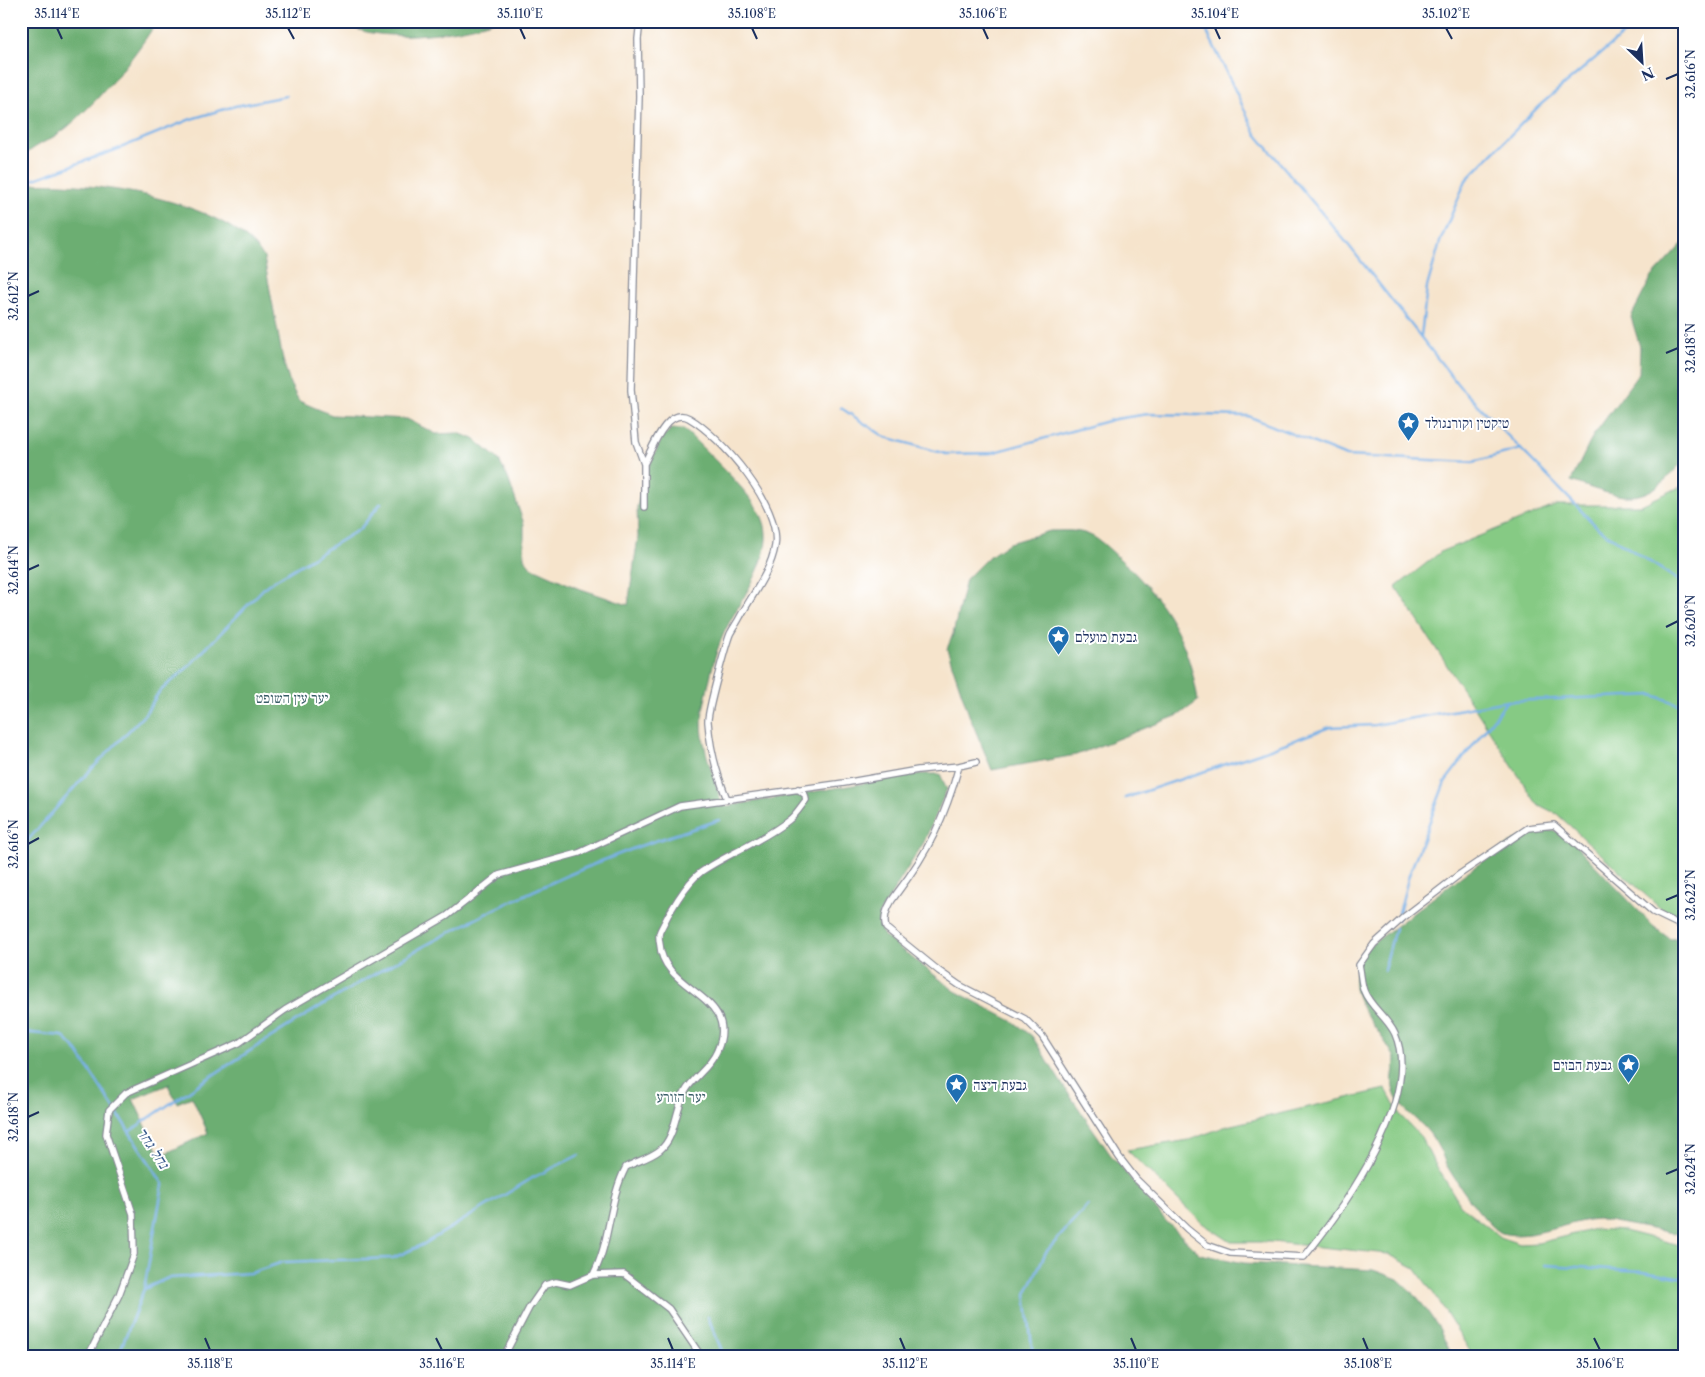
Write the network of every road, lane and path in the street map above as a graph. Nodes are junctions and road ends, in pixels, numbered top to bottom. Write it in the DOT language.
graph roads {
  1 [pos="640,21"];
  2 [pos="644,464"];
  3 [pos="644,507"];
  4 [pos="976,762"];
  5 [pos="959,766"];
  6 [pos="798,789"];
  7 [pos="727,799"];
  8 [pos="1684,927"];
  9 [pos="593,1275"];
  10 [pos="88,1356"];
  11 [pos="504,1356"];
  12 [pos="701,1356"];
  1 -- 2 [label="street"];
  2 -- 3 [label="street"];
  2 -- 7 [label="street"];
  4 -- 5 [label="street"];
  5 -- 6 [label="street"];
  5 -- 8 [label="street"];
  6 -- 7 [label="street"];
  6 -- 9 [label="street"];
  7 -- 10 [label="street"];
  9 -- 11 [label="street"];
  9 -- 12 [label="street"];
}
